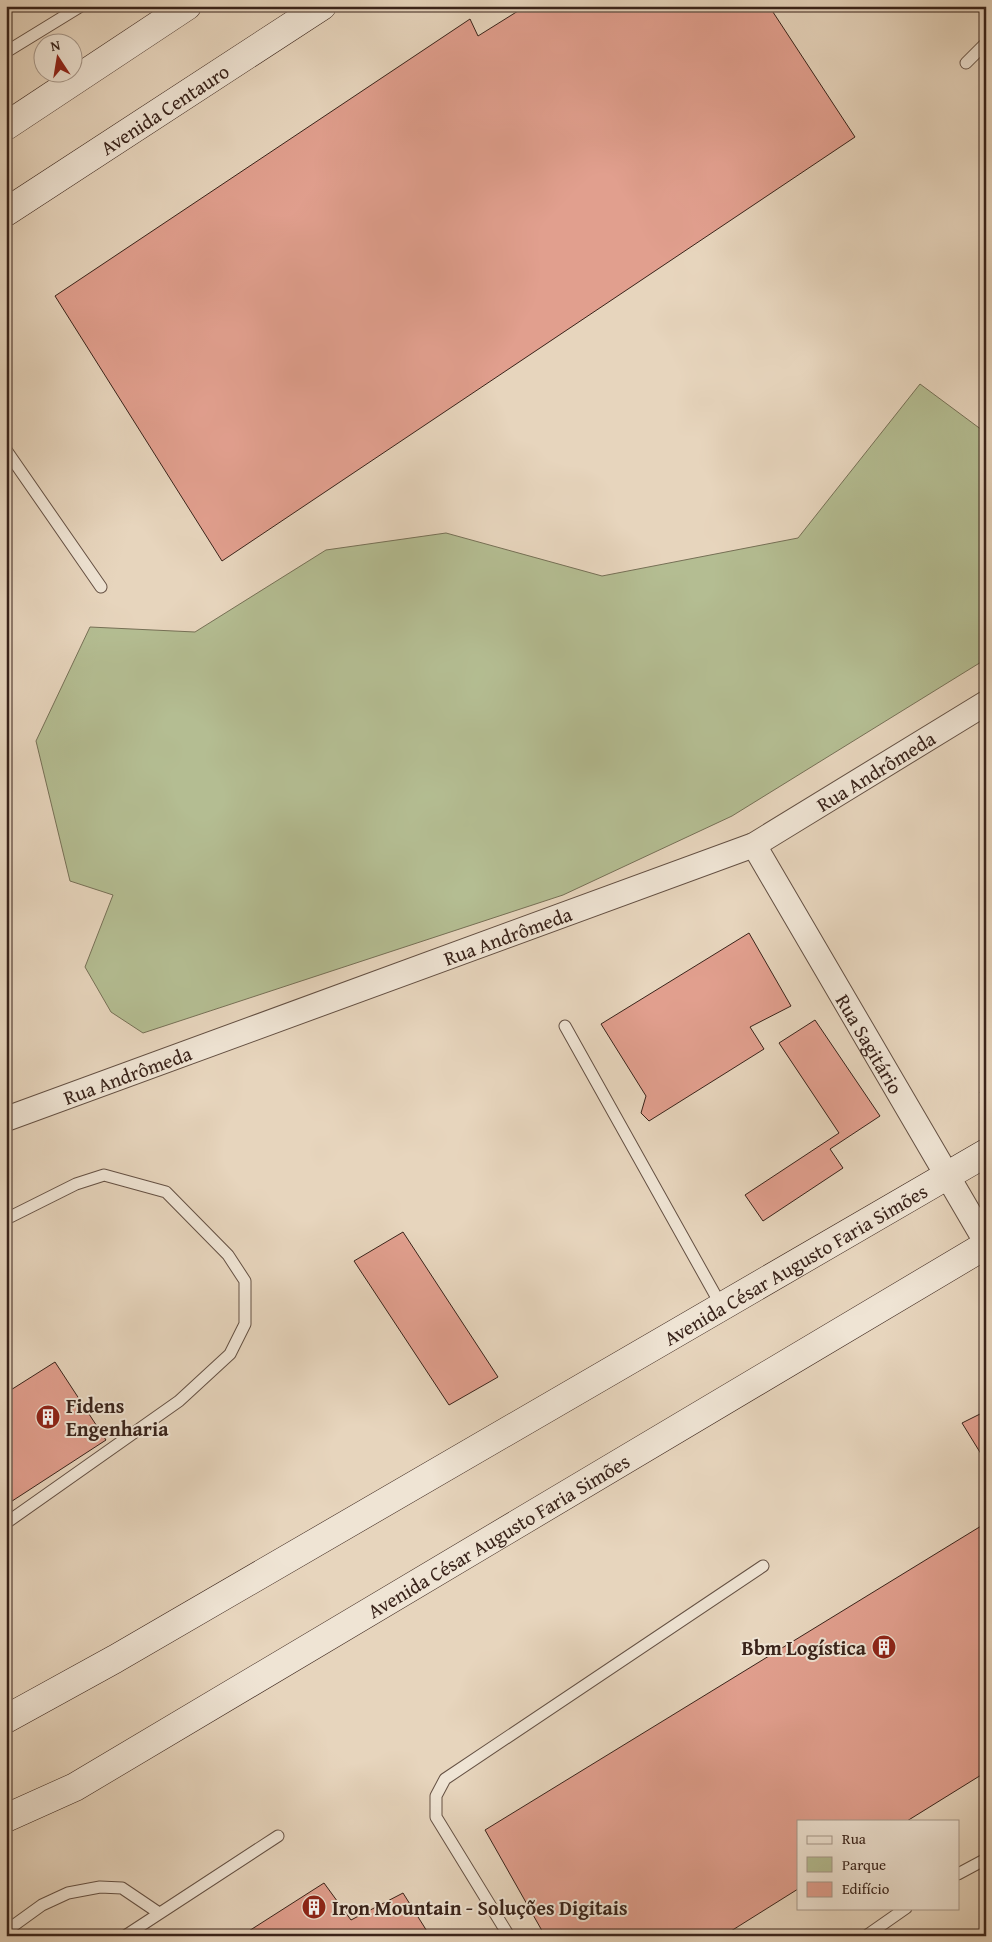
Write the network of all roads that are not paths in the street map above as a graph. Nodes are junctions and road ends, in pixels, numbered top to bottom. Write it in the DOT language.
graph roads {
  1 [pos="81,6"];
  2 [pos="187,6"];
  3 [pos="322,6"];
  4 [pos="986,43"];
  5 [pos="6,52"];
  6 [pos="966,63"];
  7 [pos="6,126"];
  8 [pos="6,212"];
  9 [pos="6,450"];
  10 [pos="101,587"];
  11 [pos="986,703"];
  12 [pos="754,845"];
  13 [pos="564,1026"];
  14 [pos="6,1119"];
  15 [pos="986,1153"];
  16 [pos="948,1176"];
  17 [pos="6,1219"];
  18 [pos="986,1244"];
  19 [pos="722,1307"];
  20 [pos="6,1524"];
  21 [pos="763,1566"];
  22 [pos="6,1719"];
  23 [pos="6,1818"];
  24 [pos="278,1836"];
  25 [pos="986,1859"];
  26 [pos="960,1873"];
  27 [pos="903,1910"];
  28 [pos="159,1913"];
  29 [pos="6,1931"];
  30 [pos="125,1936"];
  31 [pos="509,1936"];
  32 [pos="866,1936"];
  1 -- 5 [label="lane"];
  2 -- 7 [label="street"];
  3 -- 8 [label="street, Avenida Centauro"];
  4 -- 6 [label="lane"];
  9 -- 10 [label="lane"];
  11 -- 12 [label="street, Rua Andrômeda"];
  12 -- 14 [label="street, Rua Andrômeda"];
  12 -- 16 [label="street, Rua Sagitário"];
  13 -- 19 [label="lane"];
  15 -- 16 [label="street, Avenida César Augusto Faria Simões"];
  16 -- 18 [label="street, Rua Sagitário"];
  16 -- 19 [label="street, Avenida César Augusto Faria Simões"];
  17 -- 20 [label="lane"];
  18 -- 23 [label="street, Avenida César Augusto Faria Simões"];
  19 -- 22 [label="street, Avenida César Augusto Faria Simões"];
  21 -- 31 [label="lane"];
  24 -- 28 [label="lane"];
  25 -- 26 [label="lane"];
  27 -- 32 [label="lane"];
  28 -- 29 [label="lane"];
  28 -- 30 [label="lane"];
}
